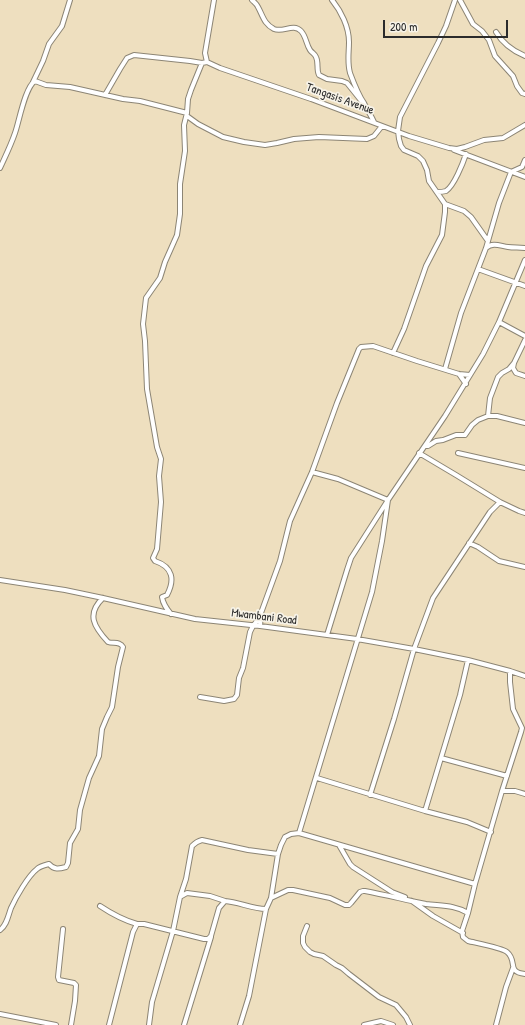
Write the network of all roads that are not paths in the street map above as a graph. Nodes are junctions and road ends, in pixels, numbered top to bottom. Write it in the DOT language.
graph roads {
  1 [pos="70,0"];
  2 [pos="214,0"];
  3 [pos="252,0"];
  4 [pos="332,0"];
  5 [pos="455,0"];
  6 [pos="460,0"];
  7 [pos="496,32"];
  8 [pos="525,56"];
  9 [pos="207,62"];
  10 [pos="202,63"];
  11 [pos="33,82"];
  12 [pos="525,94"];
  13 [pos="105,95"];
  14 [pos="363,103"];
  15 [pos="187,114"];
  16 [pos="374,122"];
  17 [pos="525,125"];
  18 [pos="382,126"];
  19 [pos="398,131"];
  20 [pos="449,148"];
  21 [pos="466,154"];
  22 [pos="525,160"];
  23 [pos="522,166"];
  24 [pos="0,168"];
  25 [pos="511,172"];
  26 [pos="525,176"];
  27 [pos="437,192"];
  28 [pos="445,204"];
  29 [pos="488,241"];
  30 [pos="486,248"];
  31 [pos="525,248"];
  32 [pos="525,260"];
  33 [pos="478,269"];
  34 [pos="515,283"];
  35 [pos="525,286"];
  36 [pos="499,322"];
  37 [pos="525,336"];
  38 [pos="525,340"];
  39 [pos="393,353"];
  40 [pos="514,363"];
  41 [pos="446,369"];
  42 [pos="458,374"];
  43 [pos="470,376"];
  44 [pos="525,376"];
  45 [pos="466,384"];
  46 [pos="488,416"];
  47 [pos="525,423"];
  48 [pos="425,446"];
  49 [pos="419,453"];
  50 [pos="458,453"];
  51 [pos="525,468"];
  52 [pos="312,472"];
  53 [pos="388,500"];
  54 [pos="500,502"];
  55 [pos="525,513"];
  56 [pos="469,543"];
  57 [pos="525,567"];
  58 [pos="0,580"];
  59 [pos="103,598"];
  60 [pos="171,614"];
  61 [pos="260,617"];
  62 [pos="253,626"];
  63 [pos="260,626"];
  64 [pos="327,635"];
  65 [pos="357,639"];
  66 [pos="414,649"];
  67 [pos="468,660"];
  68 [pos="510,671"];
  69 [pos="525,676"];
  70 [pos="200,697"];
  71 [pos="441,758"];
  72 [pos="507,776"];
  73 [pos="316,778"];
  74 [pos="502,791"];
  75 [pos="370,794"];
  76 [pos="525,794"];
  77 [pos="425,811"];
  78 [pos="491,832"];
  79 [pos="300,833"];
  80 [pos="339,845"];
  81 [pos="278,854"];
  82 [pos="476,884"];
  83 [pos="180,898"];
  84 [pos="271,898"];
  85 [pos="411,900"];
  86 [pos="225,901"];
  87 [pos="100,906"];
  88 [pos="266,909"];
  89 [pos="468,913"];
  90 [pos="137,924"];
  91 [pos="307,926"];
  92 [pos="63,929"];
  93 [pos="0,930"];
  94 [pos="173,931"];
  95 [pos="462,933"];
  96 [pos="211,936"];
  97 [pos="513,968"];
  98 [pos="525,974"];
  99 [pos="0,1014"];
  100 [pos="56,1025"];
  101 [pos="71,1025"];
  102 [pos="109,1025"];
  103 [pos="149,1025"];
  104 [pos="184,1025"];
  105 [pos="240,1025"];
  106 [pos="364,1025"];
  107 [pos="393,1025"];
  108 [pos="410,1025"];
  109 [pos="496,1025"];
  1 -- 11 [label="street"];
  2 -- 9 [label="street"];
  3 -- 14 [label="street"];
  4 -- 14 [label="street"];
  5 -- 19 [label="street"];
  6 -- 12 [label="street"];
  7 -- 8 [label="street"];
  9 -- 10 [label="street"];
  9 -- 16 [label="street, Tangasis Avenue"];
  10 -- 13 [label="street"];
  10 -- 15 [label="street"];
  11 -- 13 [label="street"];
  11 -- 24 [label="street"];
  13 -- 15 [label="street"];
  14 -- 16 [label="street"];
  15 -- 18 [label="street"];
  15 -- 60 [label="street"];
  16 -- 18 [label="street, Tangasis Avenue"];
  17 -- 20 [label="street, Tangasis Avenue"];
  18 -- 19 [label="street, Tangasis Avenue"];
  19 -- 20 [label="street, Tangasis Avenue"];
  19 -- 27 [label="street"];
  20 -- 21 [label="street"];
  21 -- 25 [label="street"];
  21 -- 27 [label="street"];
  22 -- 23 [label="street"];
  23 -- 25 [label="street"];
  23 -- 26 [label="street"];
  25 -- 26 [label="street"];
  25 -- 29 [label="street"];
  27 -- 28 [label="street"];
  28 -- 29 [label="street"];
  28 -- 39 [label="street"];
  29 -- 30 [label="street"];
  30 -- 31 [label="street"];
  30 -- 33 [label="street"];
  32 -- 34 [label="street"];
  33 -- 34 [label="street"];
  33 -- 41 [label="street"];
  34 -- 35 [label="street"];
  34 -- 36 [label="street"];
  36 -- 37 [label="street"];
  36 -- 43 [label="street"];
  38 -- 40 [label="street"];
  39 -- 41 [label="street"];
  39 -- 52 [label="street"];
  40 -- 44 [label="street"];
  40 -- 46 [label="street"];
  41 -- 42 [label="street"];
  42 -- 43 [label="street"];
  42 -- 45 [label="street"];
  43 -- 45 [label="street"];
  45 -- 48 [label="street"];
  46 -- 47 [label="street"];
  46 -- 48 [label="street"];
  48 -- 49 [label="street"];
  49 -- 53 [label="street"];
  49 -- 54 [label="street"];
  50 -- 51 [label="street"];
  52 -- 53 [label="street"];
  52 -- 61 [label="street"];
  53 -- 64 [label="street"];
  53 -- 65 [label="street"];
  54 -- 55 [label="street"];
  54 -- 56 [label="street"];
  56 -- 57 [label="street"];
  56 -- 66 [label="street"];
  58 -- 59 [label="street, Mwambani Road"];
  59 -- 60 [label="street, Mwambani Road"];
  59 -- 93 [label="street"];
  60 -- 62 [label="street, Mwambani Road"];
  61 -- 62 [label="street"];
  61 -- 63 [label="street"];
  62 -- 63 [label="street, Mwambani Road"];
  62 -- 70 [label="street"];
  63 -- 64 [label="street, Mwambani Road"];
  64 -- 65 [label="street, Mwambani Road"];
  65 -- 66 [label="street, Mwambani Road"];
  65 -- 73 [label="street"];
  66 -- 67 [label="street, Mwambani Road"];
  66 -- 75 [label="street"];
  67 -- 68 [label="street, Mwambani Road"];
  67 -- 71 [label="street"];
  68 -- 69 [label="street, Mwambani Road"];
  68 -- 72 [label="street"];
  71 -- 72 [label="street"];
  71 -- 77 [label="street"];
  72 -- 74 [label="street"];
  73 -- 75 [label="street"];
  73 -- 79 [label="street"];
  74 -- 76 [label="street"];
  74 -- 78 [label="street"];
  75 -- 77 [label="street"];
  77 -- 78 [label="street"];
  78 -- 82 [label="street"];
  79 -- 80 [label="street"];
  79 -- 81 [label="street"];
  80 -- 82 [label="street"];
  80 -- 85 [label="street"];
  81 -- 83 [label="street"];
  81 -- 84 [label="street"];
  82 -- 89 [label="street"];
  83 -- 86 [label="street"];
  83 -- 94 [label="street"];
  84 -- 85 [label="street"];
  84 -- 88 [label="street"];
  85 -- 89 [label="street"];
  85 -- 95 [label="street"];
  86 -- 88 [label="street"];
  86 -- 96 [label="street"];
  87 -- 90 [label="street"];
  88 -- 105 [label="street"];
  89 -- 95 [label="street"];
  90 -- 94 [label="street"];
  90 -- 102 [label="street"];
  91 -- 108 [label="street"];
  92 -- 101 [label="street"];
  94 -- 96 [label="street"];
  94 -- 103 [label="street"];
  95 -- 97 [label="street"];
  96 -- 104 [label="street"];
  97 -- 98 [label="street"];
  97 -- 109 [label="street"];
  99 -- 100 [label="street"];
  106 -- 107 [label="street"];
}
